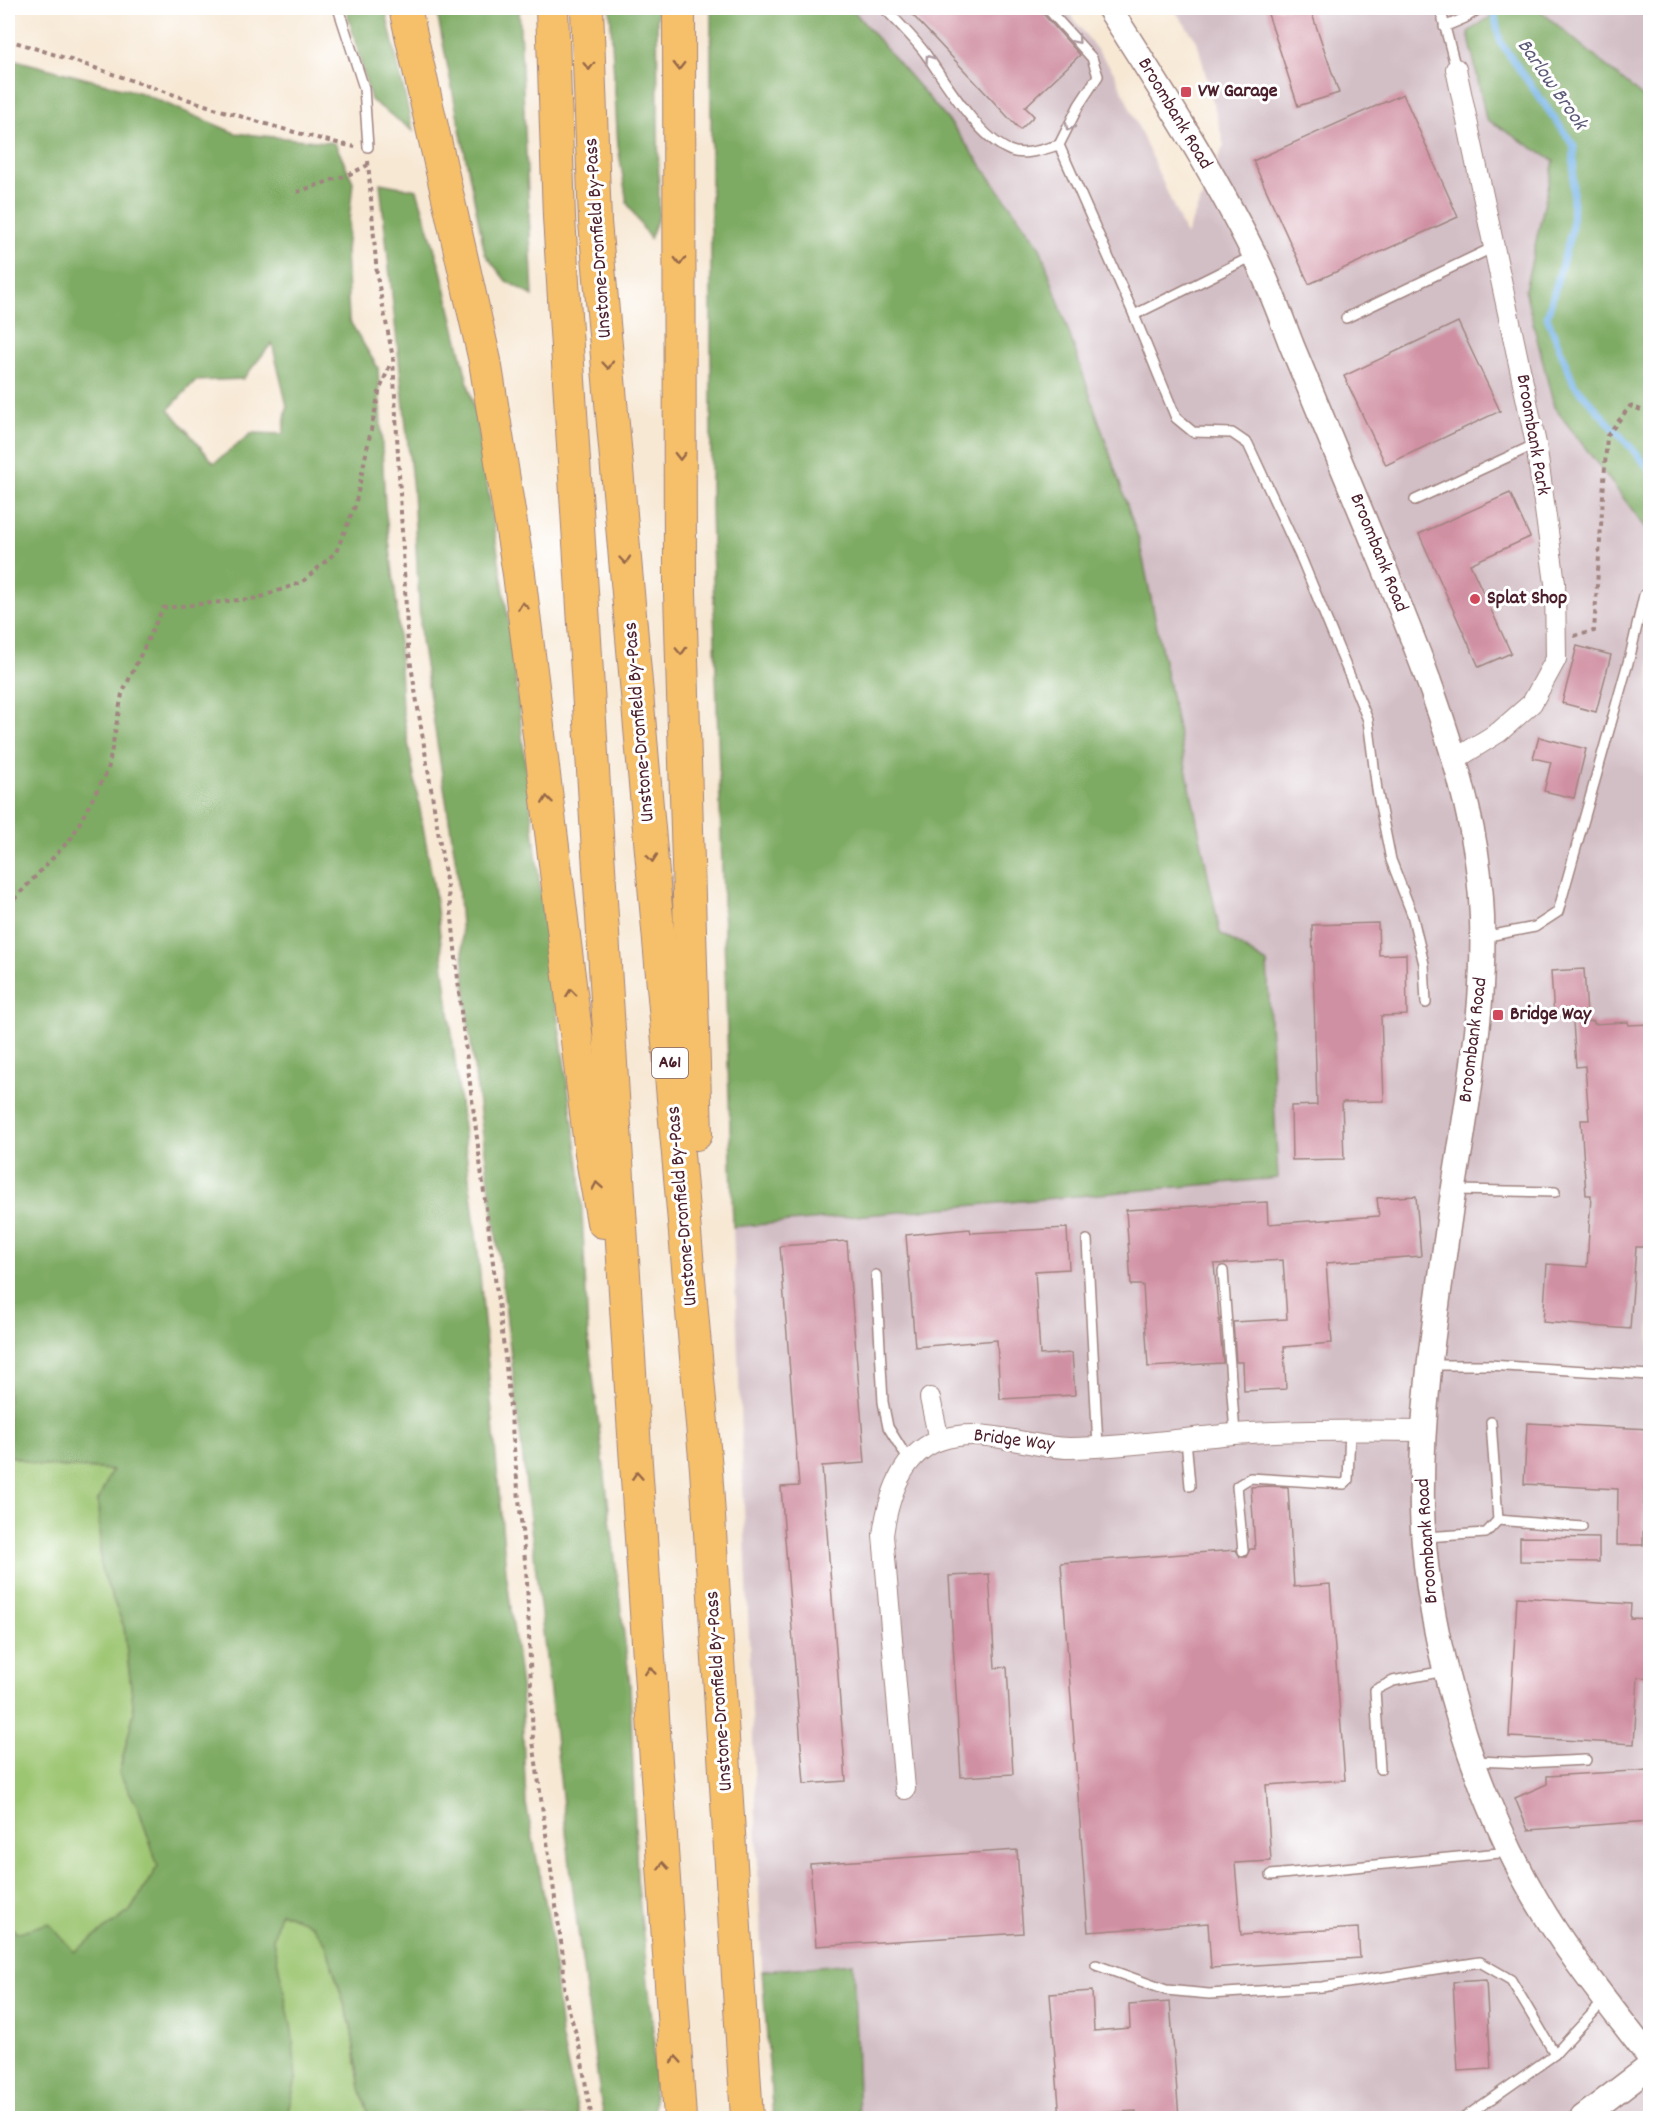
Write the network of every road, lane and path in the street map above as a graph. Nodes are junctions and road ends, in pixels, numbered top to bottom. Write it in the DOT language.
graph roads {
  1 [pos="338,8"];
  2 [pos="405,8"];
  3 [pos="552,8"];
  4 [pos="587,8"];
  5 [pos="680,8"];
  6 [pos="884,8"];
  7 [pos="1047,8"];
  8 [pos="1109,8"];
  9 [pos="1440,8"];
  10 [pos="1480,8"];
  11 [pos="1444,27"];
  12 [pos="8,40"];
  13 [pos="1456,69"];
  14 [pos="1059,145"];
  15 [pos="368,147"];
  16 [pos="368,165"];
  17 [pos="297,192"];
  18 [pos="1494,247"];
  19 [pos="1255,255"];
  20 [pos="1134,315"];
  21 [pos="1346,318"];
  22 [pos="393,358"];
  23 [pos="1650,413"];
  24 [pos="1536,444"];
  25 [pos="1415,500"];
  26 [pos="1644,595"];
  27 [pos="1556,641"];
  28 [pos="1454,760"];
  29 [pos="8,906"];
  30 [pos="1483,937"];
  31 [pos="1426,1003"];
  32 [pos="1454,1190"];
  33 [pos="1555,1192"];
  34 [pos="1086,1240"];
  35 [pos="1223,1271"];
  36 [pos="876,1275"];
  37 [pos="1428,1365"];
  38 [pos="1650,1375"];
  39 [pos="631,1389"];
  40 [pos="930,1398"];
  41 [pos="1491,1422"];
  42 [pos="1350,1430"];
  43 [pos="1424,1431"];
  44 [pos="1235,1434"];
  45 [pos="1186,1439"];
  46 [pos="939,1440"];
  47 [pos="1098,1446"];
  48 [pos="909,1461"];
  49 [pos="706,1470"];
  50 [pos="1190,1486"];
  51 [pos="1498,1520"];
  52 [pos="1582,1527"];
  53 [pos="1425,1537"];
  54 [pos="1243,1551"];
  55 [pos="1444,1671"];
  56 [pos="1586,1760"];
  57 [pos="1474,1761"];
  58 [pos="1380,1769"];
  59 [pos="905,1789"];
  60 [pos="1513,1851"];
  61 [pos="1271,1875"];
  62 [pos="1096,1965"];
  63 [pos="1605,1999"];
  64 [pos="1555,2054"];
  65 [pos="1650,2058"];
  66 [pos="1650,2066"];
  67 [pos="592,2118"];
  68 [pos="680,2118"];
  69 [pos="747,2118"];
  70 [pos="1464,2118"];
  71 [pos="1582,2118"];
  1 -- 15 [label="lane"];
  39 -- 2 [label="highway, one-way"];
  3 -- 39 [label="highway, Unstone-Dronfield By-Pass"];
  4 -- 49 [label="highway, Unstone-Dronfield By-Pass / A61, one-way"];
  5 -- 49 [label="highway, A61, one-way"];
  14 -- 6 [label="lane, one-way"];
  7 -- 14 [label="lane, one-way"];
  8 -- 19 [label="street, Broombank Road"];
  9 -- 11 [label="lane"];
  10 -- 11 [label="lane"];
  11 -- 13 [label="lane"];
  12 -- 15 [label="path"];
  13 -- 18 [label="street, Broombank Park"];
  14 -- 20 [label="lane"];
  15 -- 16 [label="path"];
  16 -- 17 [label="path"];
  16 -- 22 [label="path"];
  18 -- 21 [label="lane"];
  18 -- 24 [label="street, Broombank Park"];
  19 -- 20 [label="lane"];
  19 -- 28 [label="street, Broombank Road"];
  20 -- 31 [label="lane"];
  22 -- 29 [label="path"];
  22 -- 67 [label="path"];
  23 -- 27 [label="path"];
  24 -- 25 [label="lane"];
  24 -- 27 [label="street, Broombank Park"];
  26 -- 30 [label="lane"];
  27 -- 28 [label="street, Broombank Park"];
  28 -- 30 [label="street, Broombank Road"];
  30 -- 32 [label="street, Broombank Road"];
  32 -- 33 [label="lane"];
  32 -- 37 [label="street, Broombank Road"];
  34 -- 47 [label="lane"];
  35 -- 44 [label="lane"];
  36 -- 48 [label="lane"];
  37 -- 38 [label="lane"];
  37 -- 43 [label="street, Broombank Road"];
  68 -- 39 [label="highway, Unstone-Dronfield By-Pass, one-way"];
  40 -- 46 [label="street"];
  41 -- 51 [label="lane"];
  42 -- 43 [label="street, Bridge Way"];
  42 -- 44 [label="street, Bridge Way"];
  42 -- 54 [label="lane"];
  43 -- 53 [label="street, Broombank Road"];
  44 -- 45 [label="street, Bridge Way"];
  45 -- 47 [label="street, Bridge Way"];
  45 -- 50 [label="lane"];
  46 -- 47 [label="street, Bridge Way"];
  46 -- 48 [label="street, Bridge Way"];
  48 -- 59 [label="street, Bridge Way"];
  49 -- 69 [label="highway, Unstone-Dronfield By-Pass / A61"];
  51 -- 52 [label="lane"];
  51 -- 53 [label="lane"];
  53 -- 55 [label="street, Broombank Road"];
  55 -- 57 [label="street, Broombank Road"];
  55 -- 58 [label="lane"];
  56 -- 57 [label="lane"];
  57 -- 60 [label="street, Broombank Road"];
  60 -- 61 [label="lane"];
  60 -- 63 [label="street, Broombank Road"];
  62 -- 64 [label="lane"];
  63 -- 64 [label="lane"];
  63 -- 65 [label="street, Broombank Road"];
  64 -- 70 [label="lane"];
  66 -- 71 [label="street"];
}
